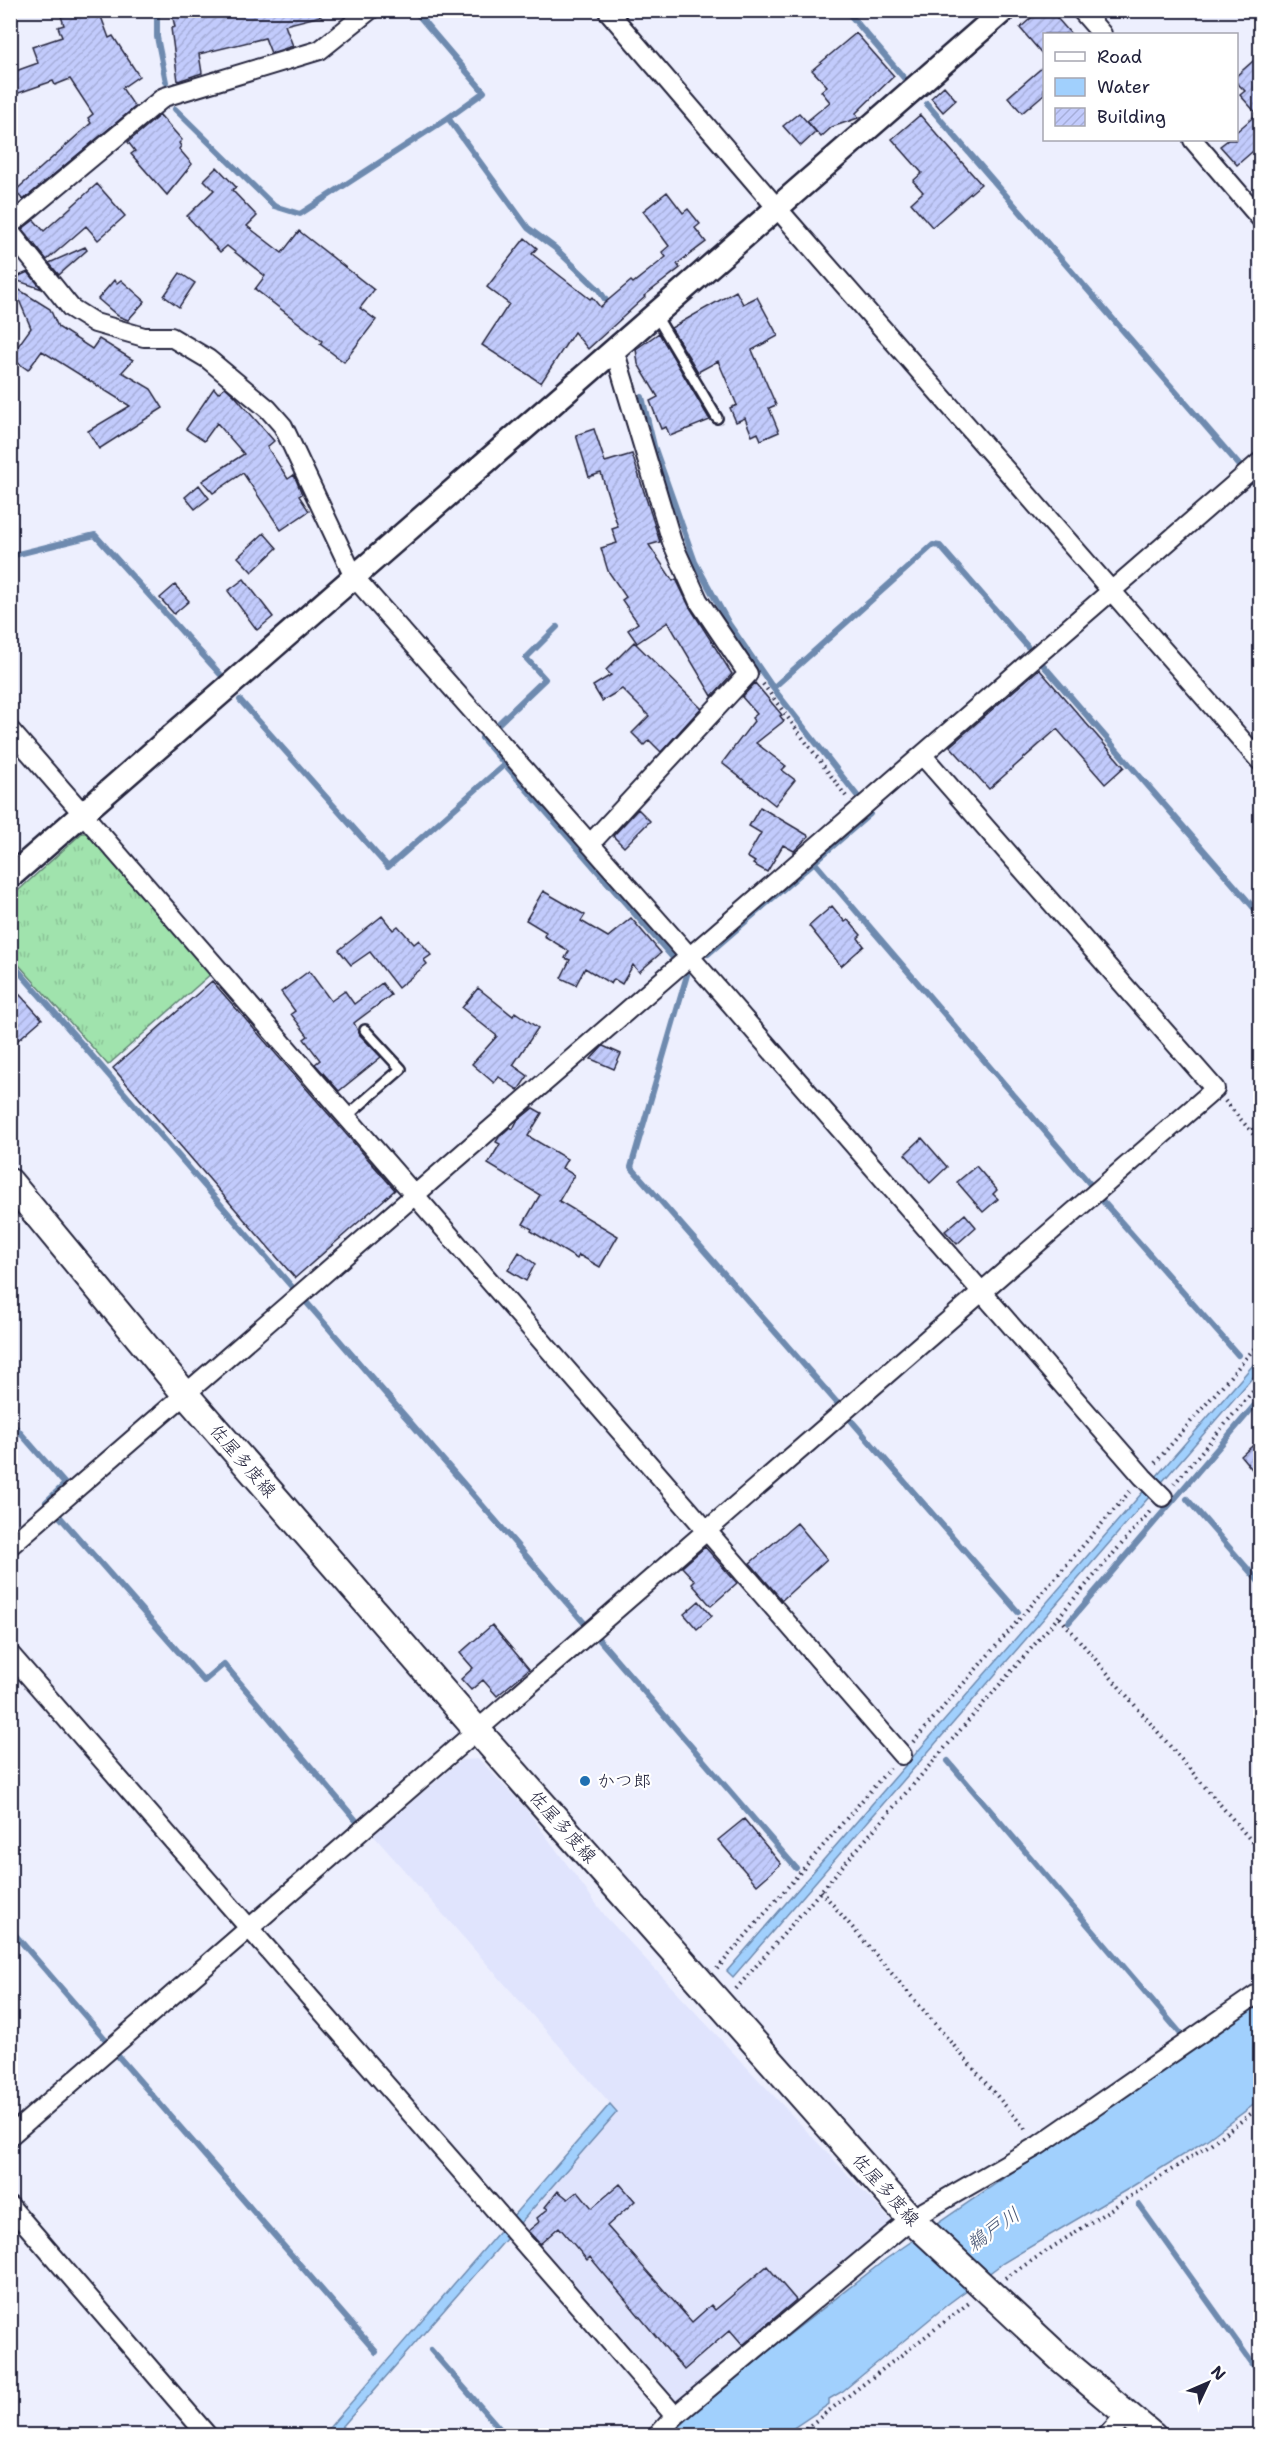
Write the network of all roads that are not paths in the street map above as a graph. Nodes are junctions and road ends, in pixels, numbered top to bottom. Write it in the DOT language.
graph roads {
  1 [pos="370,10"];
  2 [pos="607,10"];
  3 [pos="1004,10"];
  4 [pos="1081,10"];
  5 [pos="1101,33"];
  6 [pos="1193,141"];
  7 [pos="777,208"];
  8 [pos="1260,218"];
  9 [pos="10,225"];
  10 [pos="10,232"];
  11 [pos="655,314"];
  12 [pos="614,349"];
  13 [pos="717,418"];
  14 [pos="1260,462"];
  15 [pos="354,577"];
  16 [pos="1112,589"];
  17 [pos="10,729"];
  18 [pos="923,756"];
  19 [pos="1260,761"];
  20 [pos="83,813"];
  21 [pos="590,844"];
  22 [pos="10,877"];
  23 [pos="690,957"];
  24 [pos="365,1030"];
  25 [pos="347,1116"];
  26 [pos="10,1182"];
  27 [pos="416,1196"];
  28 [pos="981,1292"];
  29 [pos="186,1395"];
  30 [pos="1163,1497"];
  31 [pos="705,1531"];
  32 [pos="10,1546"];
  33 [pos="10,1654"];
  34 [pos="477,1730"];
  35 [pos="902,1755"];
  36 [pos="249,1928"];
  37 [pos="1260,1992"];
  38 [pos="10,2136"];
  39 [pos="10,2206"];
  40 [pos="915,2222"];
  41 [pos="1126,2414"];
  42 [pos="675,2416"];
  43 [pos="208,2436"];
  44 [pos="657,2436"];
  45 [pos="1107,2436"];
  46 [pos="1153,2436"];
  1 -- 9 [label="street"];
  2 -- 7 [label="street"];
  3 -- 7 [label="street"];
  4 -- 5 [label="street"];
  6 -- 8 [label="street"];
  7 -- 11 [label="street"];
  7 -- 16 [label="street"];
  10 -- 15 [label="street"];
  11 -- 12 [label="street"];
  11 -- 13 [label="lane"];
  12 -- 15 [label="street"];
  12 -- 21 [label="street"];
  14 -- 16 [label="street"];
  15 -- 20 [label="street"];
  15 -- 21 [label="street"];
  16 -- 18 [label="street"];
  16 -- 19 [label="street"];
  17 -- 20 [label="street"];
  18 -- 23 [label="street"];
  18 -- 28 [label="street"];
  20 -- 22 [label="street"];
  20 -- 25 [label="street"];
  21 -- 23 [label="street"];
  23 -- 27 [label="street"];
  23 -- 28 [label="street"];
  24 -- 25 [label="lane"];
  25 -- 27 [label="street"];
  26 -- 29 [label="main road, 佐屋多度線"];
  27 -- 29 [label="street"];
  27 -- 31 [label="street"];
  28 -- 30 [label="street"];
  28 -- 31 [label="street"];
  29 -- 32 [label="street"];
  29 -- 34 [label="main road, 佐屋多度線"];
  31 -- 34 [label="street"];
  31 -- 35 [label="street"];
  33 -- 36 [label="street"];
  34 -- 36 [label="street"];
  34 -- 40 [label="main road, 佐屋多度線"];
  36 -- 38 [label="street"];
  36 -- 42 [label="street"];
  37 -- 40 [label="street"];
  39 -- 43 [label="street"];
  40 -- 41 [label="main road, 佐屋多度線"];
  40 -- 42 [label="street"];
  41 -- 45 [label="street"];
  41 -- 46 [label="main road, 佐屋多度線"];
  42 -- 44 [label="street"];
}
